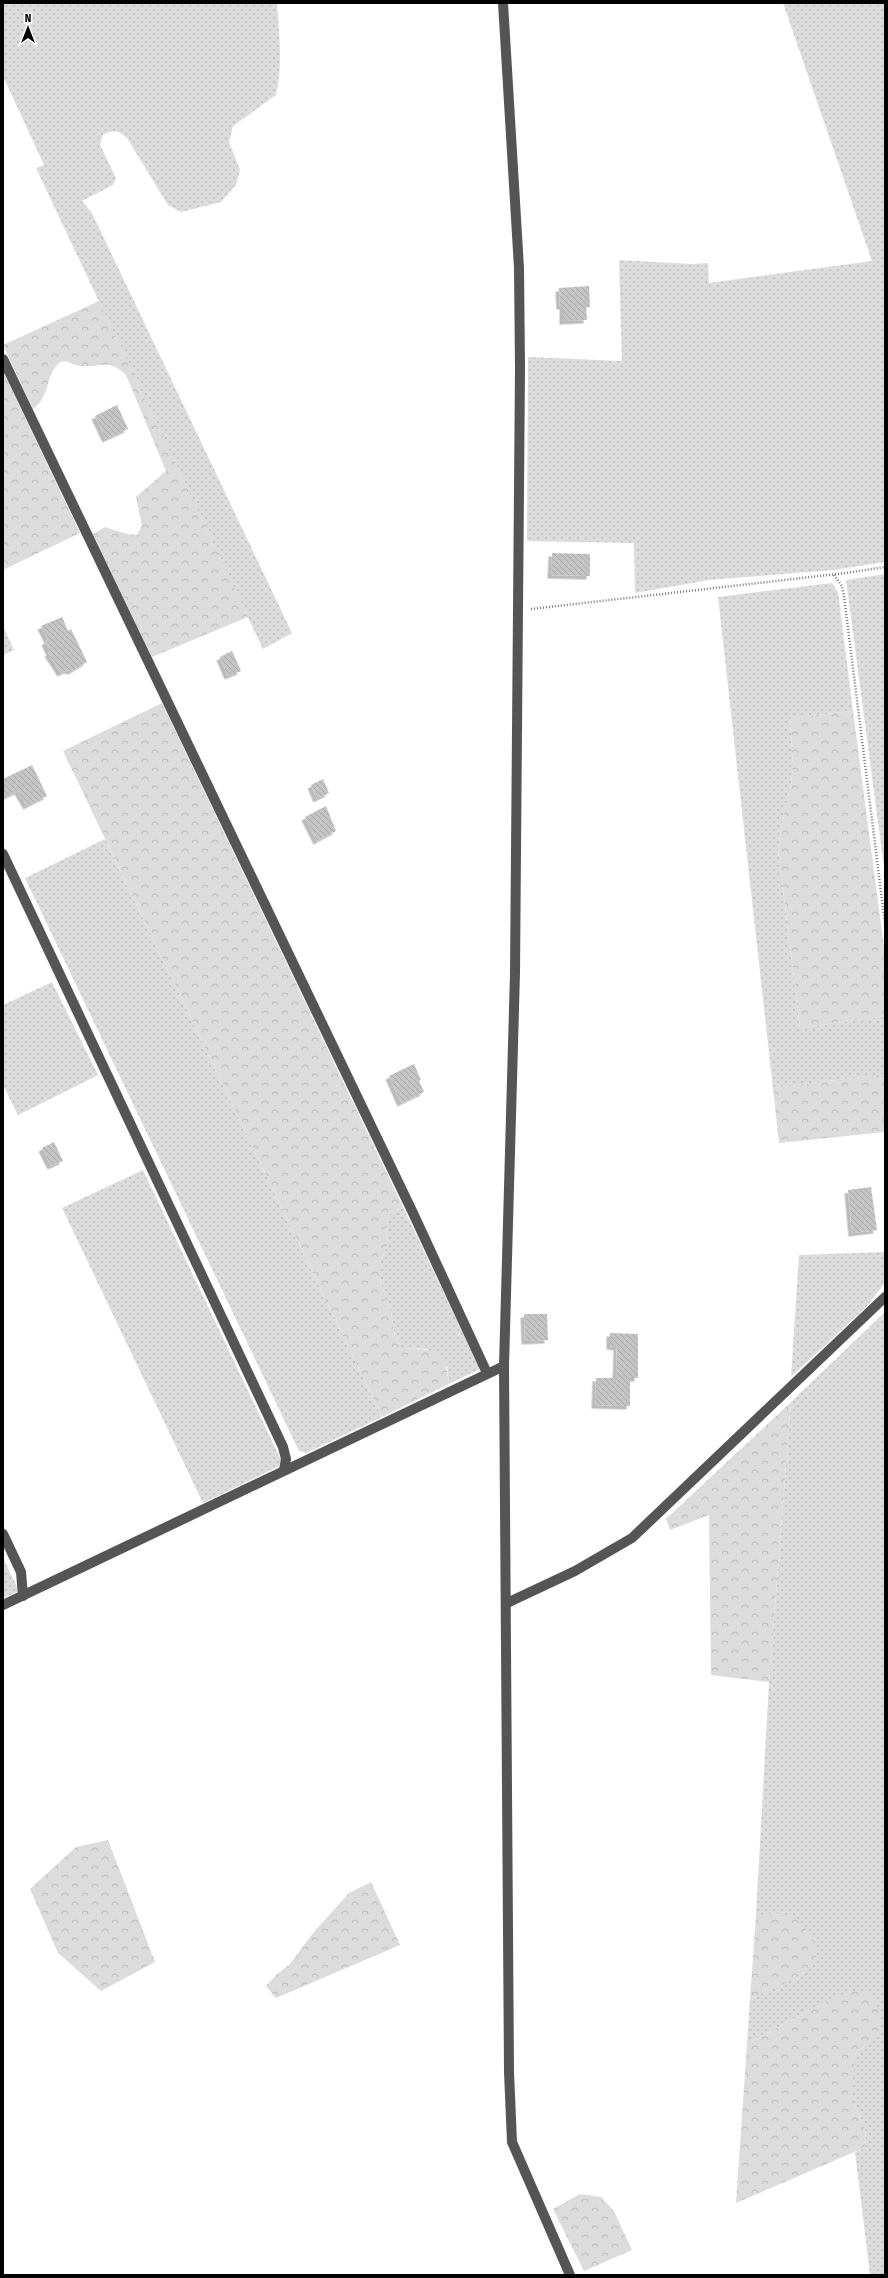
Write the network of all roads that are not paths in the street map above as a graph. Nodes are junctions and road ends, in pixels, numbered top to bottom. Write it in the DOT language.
graph roads {
  1 [pos="503,3"];
  2 [pos="3,359"];
  3 [pos="3,854"];
  4 [pos="885,1297"];
  5 [pos="504,1366"];
  6 [pos="487,1373"];
  7 [pos="284,1470"];
  8 [pos="3,1534"];
  9 [pos="23,1596"];
  10 [pos="506,1603"];
  11 [pos="3,1605"];
  12 [pos="570,2275"];
  1 -- 5 [label="street"];
  2 -- 6 [label="street"];
  3 -- 7 [label="street"];
  4 -- 10 [label="street"];
  5 -- 6 [label="street"];
  5 -- 10 [label="street"];
  6 -- 7 [label="street"];
  7 -- 9 [label="street"];
  8 -- 9 [label="street"];
  9 -- 11 [label="street"];
  10 -- 12 [label="street"];
}
